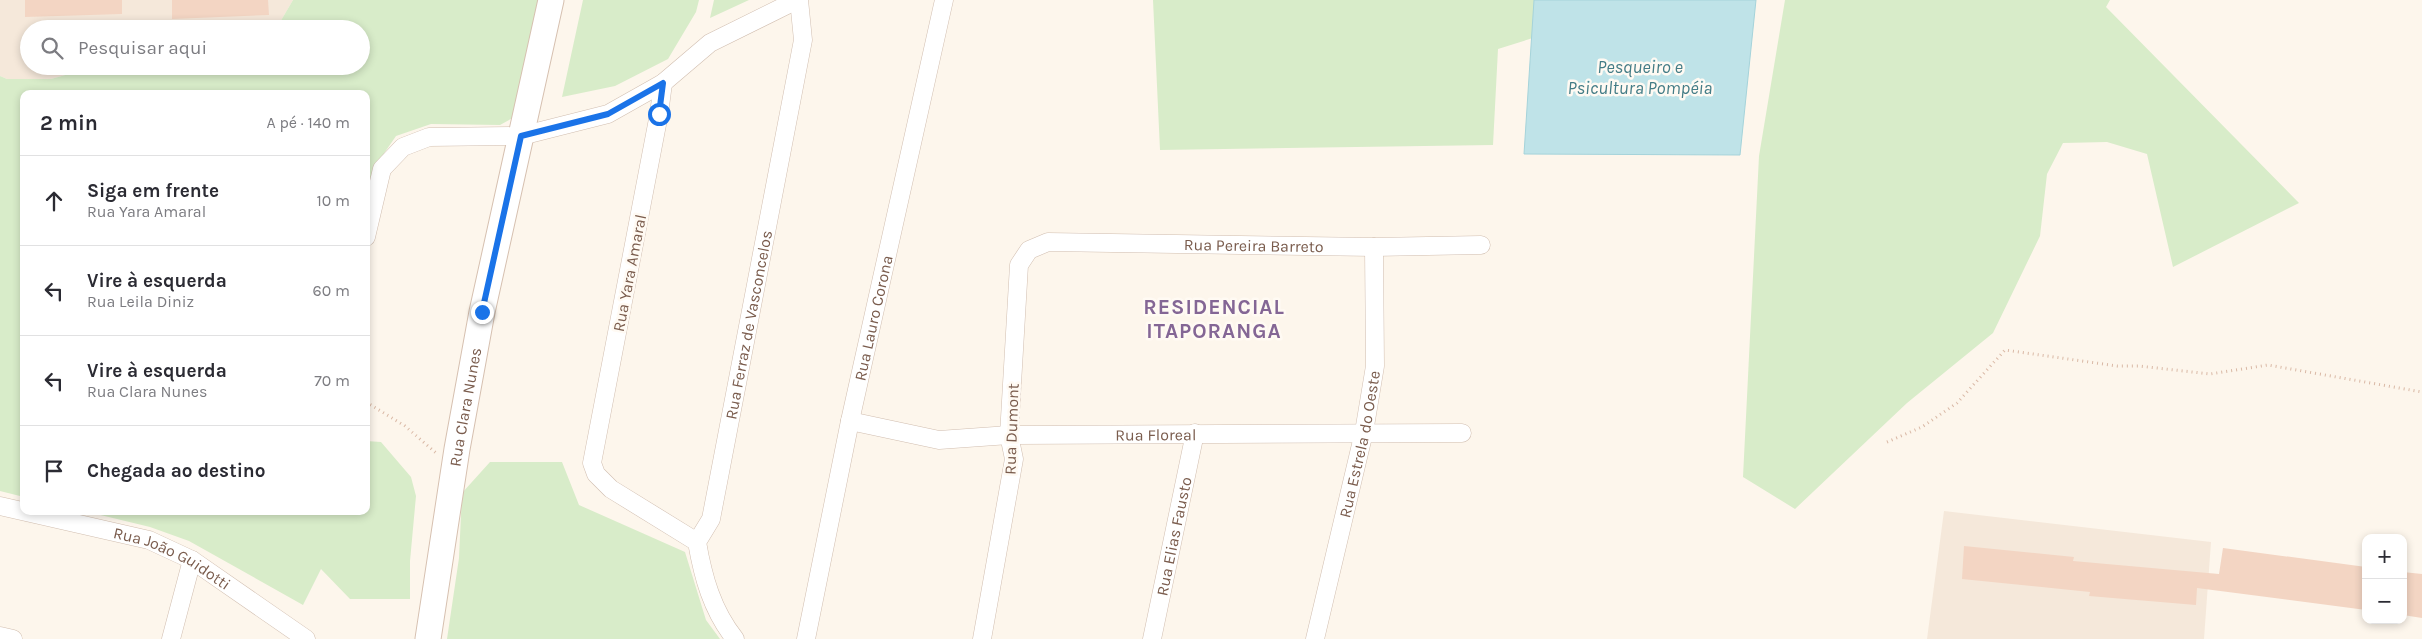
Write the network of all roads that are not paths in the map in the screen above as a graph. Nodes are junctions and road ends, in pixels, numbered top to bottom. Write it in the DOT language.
graph roads {
  1 [pos="550,0"];
  2 [pos="798,0"];
  3 [pos="944,0"];
  4 [pos="663,83"];
  5 [pos="521,136"];
  6 [pos="370,220"];
  7 [pos="1482,244"];
  8 [pos="1374,247"];
  9 [pos="1029,250"];
  10 [pos="850,421"];
  11 [pos="1364,432"];
  12 [pos="1462,432"];
  13 [pos="1195,433"];
  14 [pos="1009,435"];
  15 [pos="0,506"];
  16 [pos="20,511"];
  17 [pos="39,515"];
  18 [pos="697,542"];
  19 [pos="192,560"];
  20 [pos="0,636"];
  21 [pos="299,637"];
  22 [pos="13,639"];
  23 [pos="171,639"];
  24 [pos="428,639"];
  25 [pos="735,639"];
  26 [pos="806,639"];
  27 [pos="982,639"];
  28 [pos="1152,639"];
  29 [pos="1315,639"];
  1 -- 5 [label="street, Rua Clara Nunes"];
  2 -- 4 [label="street"];
  2 -- 18 [label="street, Rua Ferraz de Vasconcelos"];
  3 -- 10 [label="street, Rua Lauro Corona"];
  4 -- 5 [label="street"];
  4 -- 18 [label="street, Rua Yara Amaral"];
  5 -- 6 [label="street"];
  5 -- 24 [label="street, Rua Clara Nunes"];
  7 -- 8 [label="street, Rua Pereira Barreto"];
  8 -- 9 [label="street, Rua Pereira Barreto"];
  8 -- 11 [label="street, Rua Estrela do Oeste"];
  9 -- 14 [label="street, Rua Dumont"];
  10 -- 14 [label="street, Rua Floreal"];
  10 -- 26 [label="street, Rua Lauro Corona"];
  11 -- 12 [label="street, Rua Floreal"];
  11 -- 13 [label="street, Rua Floreal"];
  11 -- 29 [label="street, Rua Estrela do Oeste"];
  13 -- 14 [label="street, Rua Floreal"];
  13 -- 28 [label="street, Rua Elias Fausto"];
  14 -- 27 [label="street, Rua Dumont"];
  15 -- 16 [label="street, Rua João Guidotti"];
  17 -- 19 [label="street, Rua João Guidotti"];
  18 -- 25 [label="street"];
  19 -- 21 [label="street, Rua João Guidotti"];
  19 -- 23 [label="street"];
  20 -- 22 [label="street"];
}
